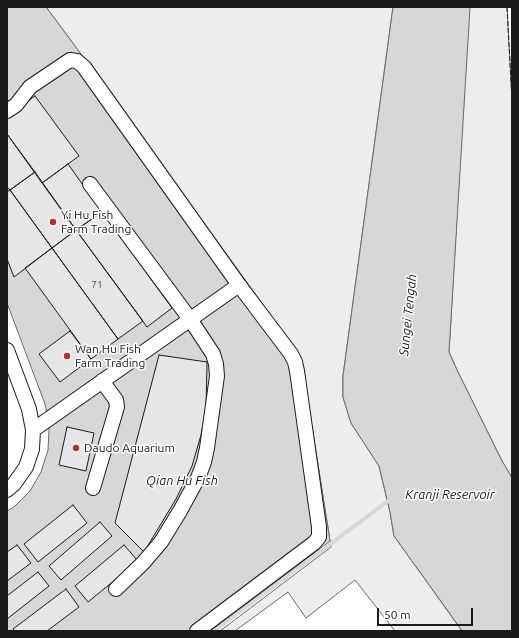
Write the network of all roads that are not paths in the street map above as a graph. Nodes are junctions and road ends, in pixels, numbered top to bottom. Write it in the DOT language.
graph roads {
  1 [pos="7,111"];
  2 [pos="90,184"];
  3 [pos="239,285"];
  4 [pos="190,319"];
  5 [pos="7,350"];
  6 [pos="102,381"];
  7 [pos="33,430"];
  8 [pos="93,488"];
  9 [pos="7,490"];
  10 [pos="116,589"];
  11 [pos="197,631"];
  1 -- 3 [label="street"];
  2 -- 4 [label="street"];
  3 -- 4 [label="street"];
  3 -- 11 [label="street"];
  4 -- 6 [label="street"];
  4 -- 10 [label="street"];
  5 -- 7 [label="street"];
  6 -- 7 [label="street"];
  6 -- 8 [label="street"];
  7 -- 9 [label="street"];
}
